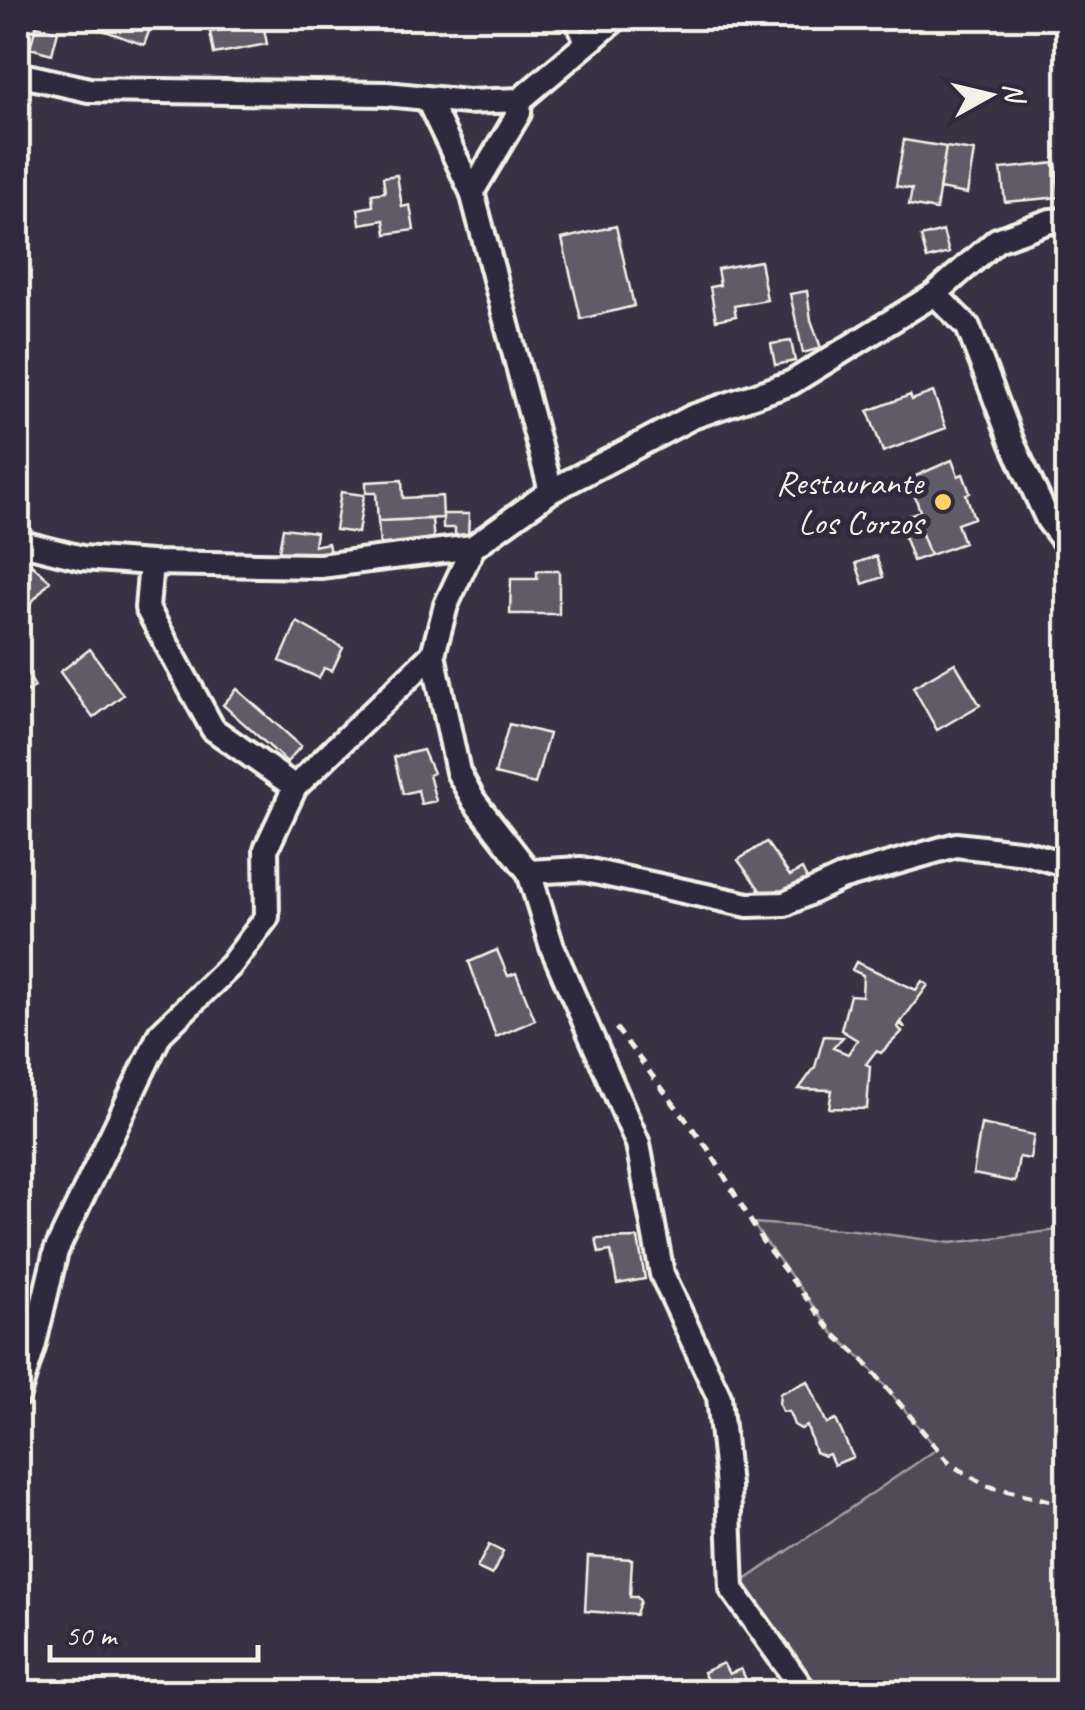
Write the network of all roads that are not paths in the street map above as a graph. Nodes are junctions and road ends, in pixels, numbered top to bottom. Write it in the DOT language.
graph roads {
  1 [pos="570,18"];
  2 [pos="617,18"];
  3 [pos="582,46"];
  4 [pos="18,74"];
  5 [pos="427,98"];
  6 [pos="520,100"];
  7 [pos="472,192"];
  8 [pos="1068,220"];
  9 [pos="936,294"];
  10 [pos="551,491"];
  11 [pos="18,542"];
  12 [pos="1068,546"];
  13 [pos="473,547"];
  14 [pos="151,562"];
  15 [pos="434,654"];
  16 [pos="295,787"];
  17 [pos="1068,865"];
  18 [pos="530,872"];
  19 [pos="26,1345"];
  20 [pos="18,1395"];
  21 [pos="805,1692"];
  1 -- 3 [label="lane"];
  2 -- 3 [label="street"];
  3 -- 6 [label="street"];
  4 -- 5 [label="street"];
  5 -- 6 [label="street"];
  5 -- 7 [label="street"];
  6 -- 7 [label="street"];
  7 -- 10 [label="street"];
  8 -- 9 [label="street"];
  9 -- 10 [label="street"];
  9 -- 12 [label="street"];
  10 -- 13 [label="street"];
  11 -- 14 [label="street"];
  13 -- 14 [label="street"];
  13 -- 15 [label="street"];
  14 -- 16 [label="street"];
  15 -- 16 [label="street"];
  15 -- 18 [label="street"];
  16 -- 19 [label="street"];
  17 -- 18 [label="street"];
  18 -- 21 [label="street"];
  19 -- 20 [label="street"];
}
